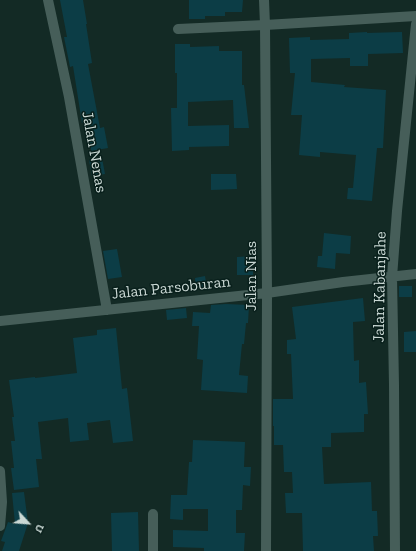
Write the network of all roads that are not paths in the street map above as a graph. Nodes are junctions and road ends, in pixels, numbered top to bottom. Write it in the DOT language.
graph roads {
  1 [pos="48,0"];
  2 [pos="264,0"];
  3 [pos="416,16"];
  4 [pos="416,24"];
  5 [pos="265,25"];
  6 [pos="178,29"];
  7 [pos="416,274"];
  8 [pos="392,276"];
  9 [pos="267,293"];
  10 [pos="107,310"];
  11 [pos="0,321"];
  12 [pos="0,471"];
  13 [pos="153,514"];
  14 [pos="0,526"];
  15 [pos="153,551"];
  16 [pos="266,551"];
  17 [pos="395,551"];
  1 -- 10 [label="street, Jalan Nenas"];
  2 -- 5 [label="street, Jalan Nias"];
  3 -- 5 [label="street"];
  4 -- 8 [label="street, Jalan Kabanjahe"];
  5 -- 6 [label="street"];
  5 -- 9 [label="street, Jalan Nias"];
  7 -- 8 [label="street, Jalan Parsoburan"];
  8 -- 9 [label="street, Jalan Parsoburan"];
  8 -- 17 [label="street, Jalan Kabanjahe"];
  9 -- 10 [label="street, Jalan Parsoburan"];
  9 -- 16 [label="street, Jalan Nias"];
  10 -- 11 [label="street, Jalan Parsoburan"];
  12 -- 14 [label="street"];
  13 -- 15 [label="street"];
}
